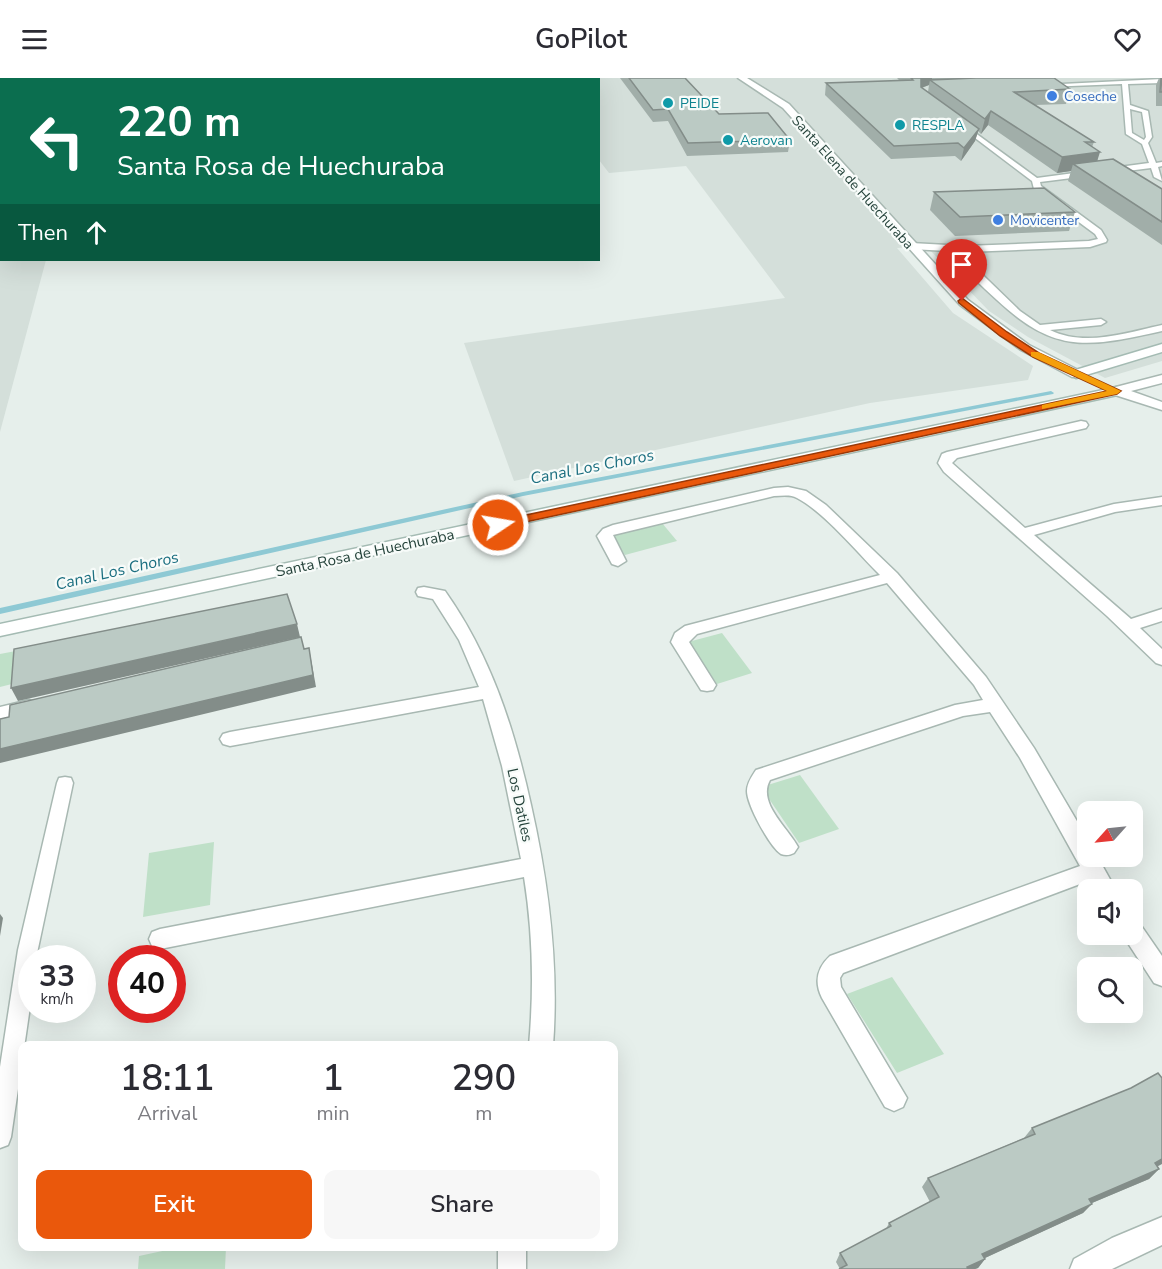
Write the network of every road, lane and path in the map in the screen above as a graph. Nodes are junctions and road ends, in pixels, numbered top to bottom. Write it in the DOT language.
graph roads {
  1 [pos="742,78"];
  2 [pos="1162,81"];
  3 [pos="1125,83"];
  4 [pos="1034,86"];
  5 [pos="1125,105"];
  6 [pos="950,117"];
  7 [pos="1145,143"];
  8 [pos="1158,165"];
  9 [pos="1162,179"];
  10 [pos="1036,180"];
  11 [pos="912,247"];
  12 [pos="966,249"];
  13 [pos="959,258"];
  14 [pos="1101,322"];
  15 [pos="1162,328"];
  16 [pos="1036,329"];
  17 [pos="1162,348"];
  18 [pos="1076,374"];
  19 [pos="1162,380"];
  20 [pos="1117,391"];
  21 [pos="1162,406"];
  22 [pos="1081,425"];
  23 [pos="1162,501"];
  24 [pos="1023,533"];
  25 [pos="618,561"];
  26 [pos="891,577"];
  27 [pos="424,592"];
  28 [pos="1162,615"];
  29 [pos="1128,626"];
  30 [pos="0,630"];
  31 [pos="1162,659"];
  32 [pos="707,685"];
  33 [pos="490,691"];
  34 [pos="45,703"];
  35 [pos="996,704"];
  36 [pos="0,713"];
  37 [pos="230,739"];
  38 [pos="64,783"];
  39 [pos="787,847"];
  40 [pos="533,866"];
  41 [pos="1098,879"];
  42 [pos="1077,887"];
  43 [pos="160,939"];
  44 [pos="1142,945"];
  45 [pos="1160,970"];
  46 [pos="541,1041"];
  47 [pos="894,1098"];
  48 [pos="0,1137"];
  49 [pos="1162,1231"];
  50 [pos="512,1251"];
  51 [pos="512,1269"];
  52 [pos="1084,1269"];
  1 -- 11 [label="street, Santa Elena de Huechuraba"];
  2 -- 3 [label="lane"];
  3 -- 4 [label="lane"];
  3 -- 5 [label="lane"];
  5 -- 7 [label="lane"];
  5 -- 7 [label="lane"];
  6 -- 10 [label="lane"];
  7 -- 8 [label="lane"];
  8 -- 9 [label="lane"];
  8 -- 10 [label="lane"];
  10 -- 12 [label="lane"];
  11 -- 12 [label="lane"];
  11 -- 13 [label="lane"];
  11 -- 18 [label="street, Santa Elena de Huechuraba"];
  12 -- 13 [label="lane"];
  13 -- 16 [label="lane"];
  14 -- 16 [label="lane"];
  15 -- 16 [label="lane"];
  17 -- 18 [label="street"];
  18 -- 20 [label="street"];
  19 -- 20 [label="street, Santa Rosa de Huechuraba"];
  20 -- 21 [label="street"];
  20 -- 30 [label="street, Santa Rosa de Huechuraba"];
  22 -- 24 [label="street"];
  23 -- 24 [label="street"];
  24 -- 29 [label="street"];
  25 -- 26 [label="street"];
  26 -- 32 [label="street"];
  26 -- 35 [label="street"];
  27 -- 33 [label="street, Los Datiles"];
  28 -- 29 [label="street"];
  29 -- 31 [label="street"];
  33 -- 37 [label="street"];
  33 -- 40 [label="street, Los Datiles"];
  34 -- 36 [label="lane"];
  35 -- 39 [label="street"];
  35 -- 41 [label="street"];
  38 -- 48 [label="lane"];
  40 -- 43 [label="street"];
  40 -- 46 [label="street, Los Datiles"];
  42 -- 47 [label="street"];
  44 -- 45 [label="street"];
  49 -- 52 [label="street"];
  50 -- 51 [label="street"];
}
